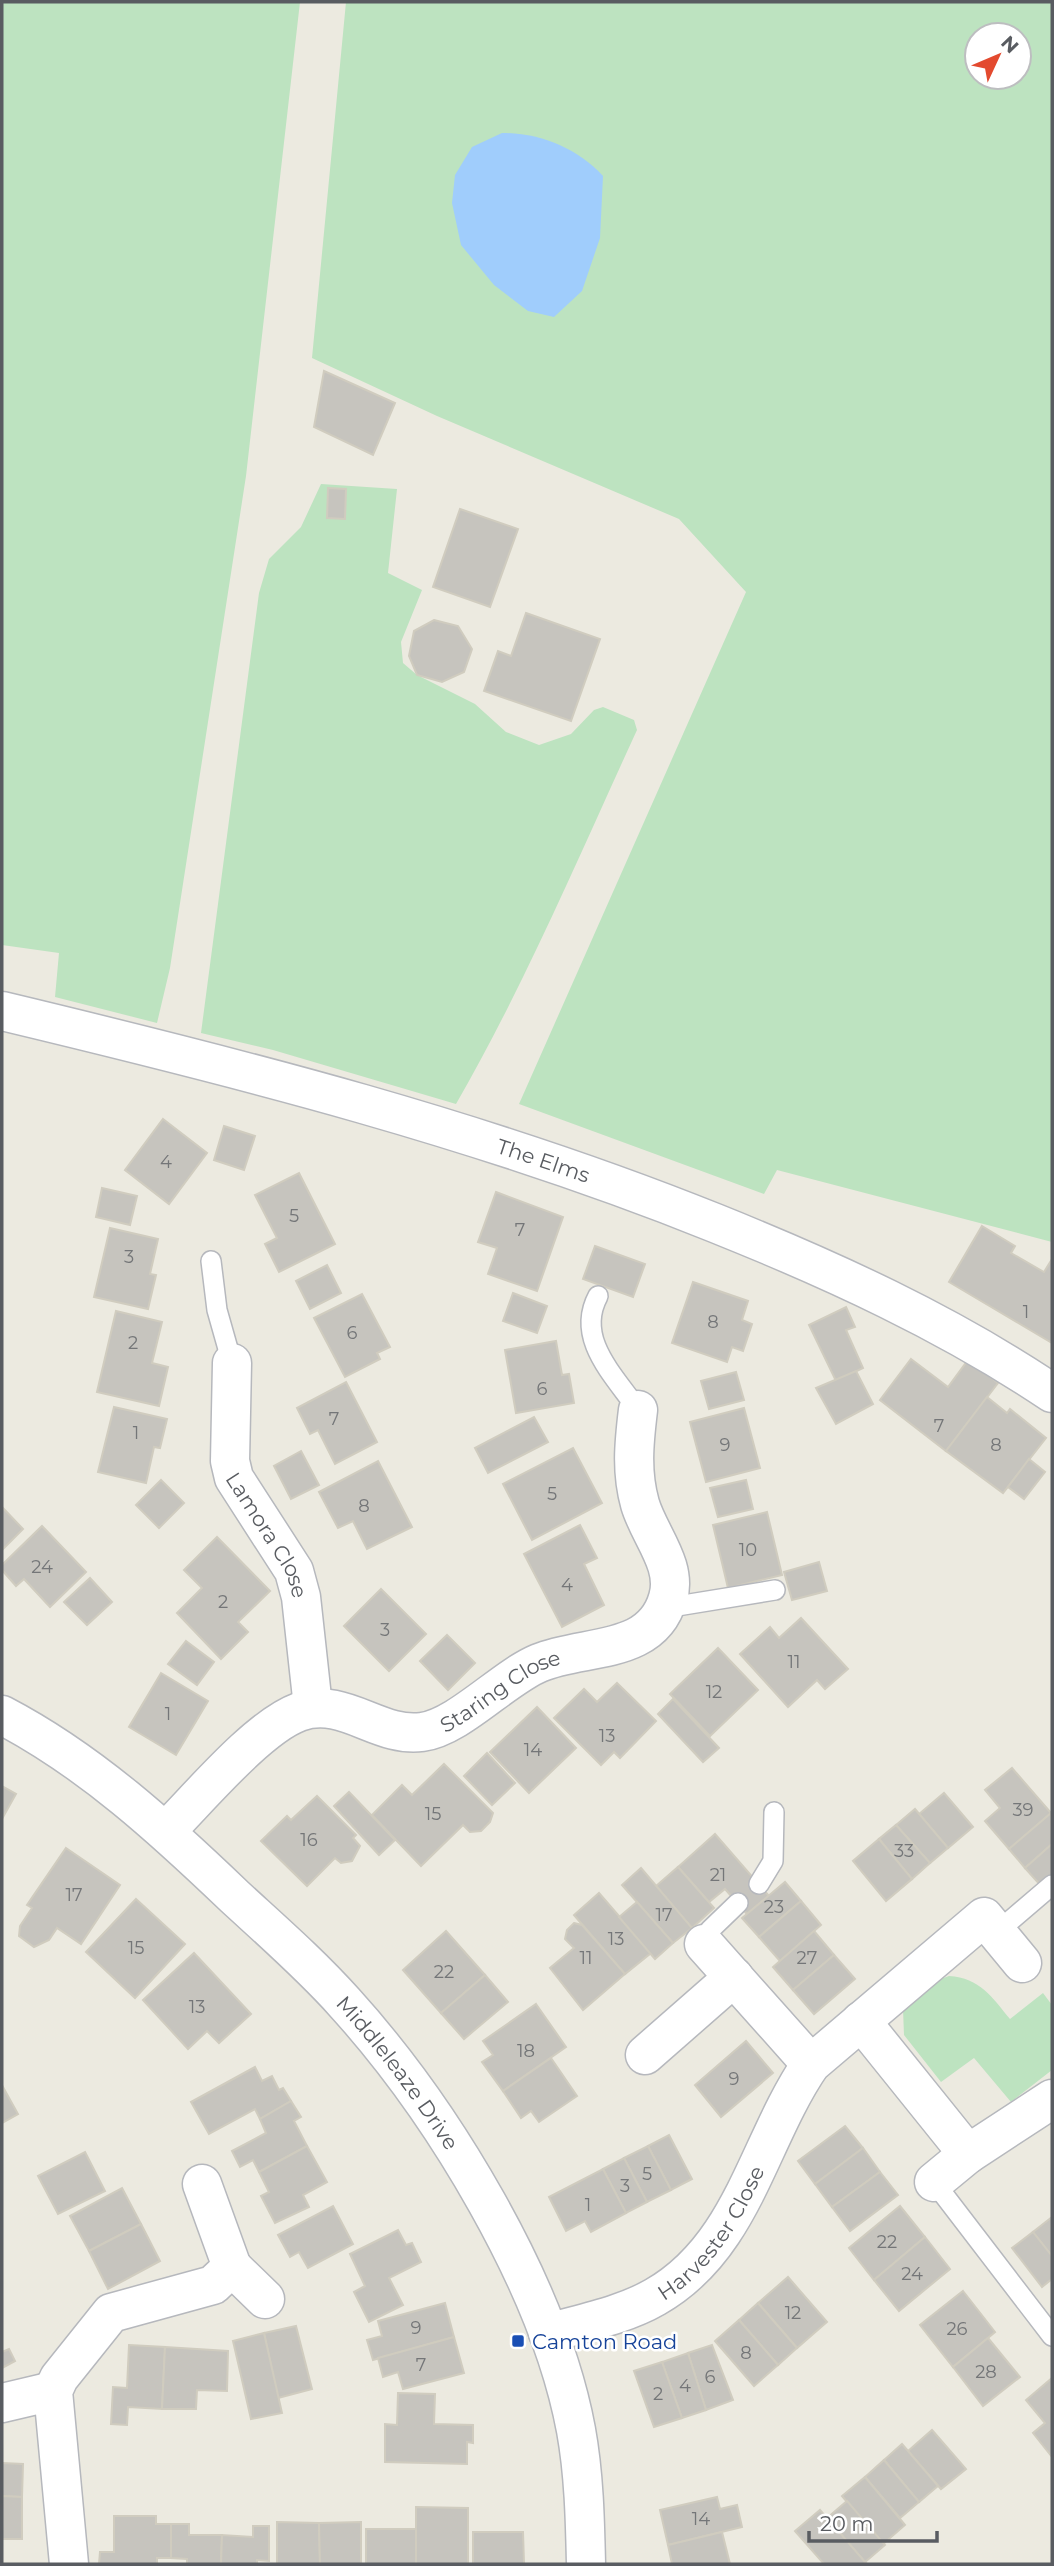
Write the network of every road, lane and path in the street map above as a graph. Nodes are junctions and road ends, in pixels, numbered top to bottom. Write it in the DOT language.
graph roads {
  1 [pos="2,1011"];
  2 [pos="211,1261"];
  3 [pos="598,1296"];
  4 [pos="232,1363"];
  5 [pos="1052,1393"];
  6 [pos="638,1410"];
  7 [pos="775,1590"];
  8 [pos="665,1608"];
  9 [pos="313,1707"];
  10 [pos="2,1715"];
  11 [pos="774,1812"];
  12 [pos="166,1831"];
  13 [pos="759,1884"];
  14 [pos="1052,1885"];
  15 [pos="738,1903"];
  16 [pos="996,1932"];
  17 [pos="704,1944"];
  18 [pos="1022,1963"];
  19 [pos="734,1977"];
  20 [pos="861,2021"];
  21 [pos="645,2054"];
  22 [pos="811,2064"];
  23 [pos="1052,2099"];
  24 [pos="968,2154"];
  25 [pos="934,2182"];
  26 [pos="202,2184"];
  27 [pos="232,2267"];
  28 [pos="265,2299"];
  29 [pos="548,2333"];
  30 [pos="1052,2336"];
  31 [pos="52,2391"];
  32 [pos="2,2403"];
  33 [pos="69,2564"];
  34 [pos="586,2564"];
  1 -- 5 [label="street, The Elms"];
  2 -- 4 [label="lane"];
  3 -- 6 [label="lane"];
  4 -- 9 [label="street, Lamora Close"];
  6 -- 8 [label="street"];
  7 -- 8 [label="lane"];
  8 -- 9 [label="street, Staring Close"];
  9 -- 12 [label="street"];
  10 -- 12 [label="street, Middleleaze Drive"];
  11 -- 13 [label="lane"];
  12 -- 29 [label="street, Middleleaze Drive"];
  14 -- 16 [label="lane"];
  15 -- 17 [label="lane"];
  16 -- 18 [label="street"];
  16 -- 20 [label="street, Harvester Close"];
  17 -- 19 [label="street"];
  19 -- 21 [label="street"];
  19 -- 22 [label="street"];
  20 -- 22 [label="street, Harvester Close"];
  20 -- 24 [label="street"];
  22 -- 29 [label="street, Harvester Close"];
  23 -- 24 [label="street"];
  24 -- 25 [label="street"];
  25 -- 30 [label="lane"];
  26 -- 27 [label="street"];
  27 -- 28 [label="street"];
  27 -- 31 [label="street"];
  29 -- 34 [label="street, Middleleaze Drive"];
  31 -- 32 [label="street"];
  31 -- 33 [label="street"];
}
